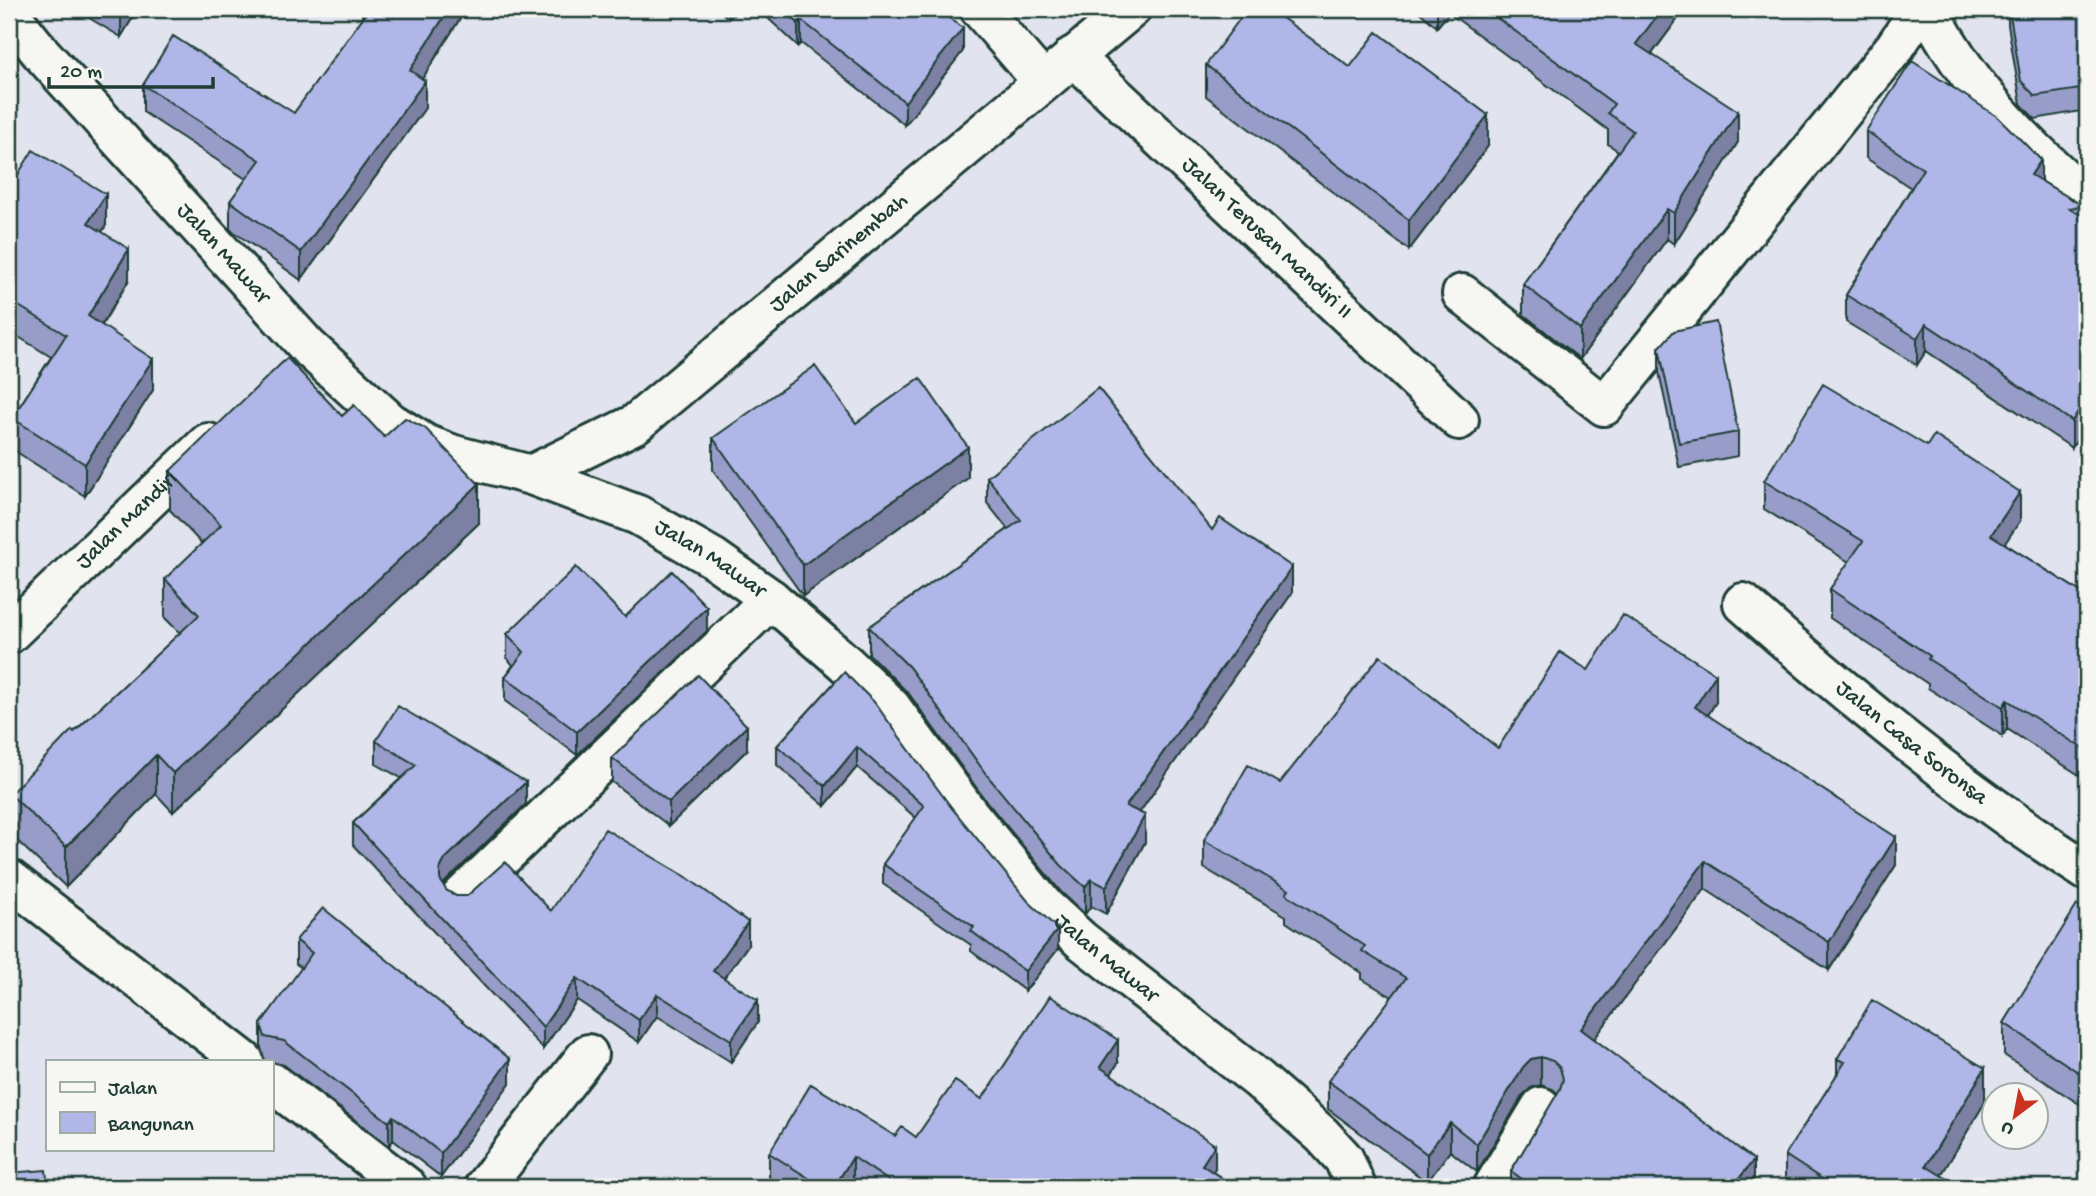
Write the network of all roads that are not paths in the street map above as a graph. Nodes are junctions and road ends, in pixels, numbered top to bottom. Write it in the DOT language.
graph roads {
  1 [pos="980,9"];
  2 [pos="1131,9"];
  3 [pos="1920,9"];
  4 [pos="1928,9"];
  5 [pos="9,13"];
  6 [pos="1073,56"];
  7 [pos="1043,82"];
  8 [pos="2087,199"];
  9 [pos="1462,294"];
  10 [pos="308,347"];
  11 [pos="278,376"];
  12 [pos="238,414"];
  13 [pos="1459,420"];
  14 [pos="531,474"];
  15 [pos="771,599"];
  16 [pos="1743,603"];
  17 [pos="9,634"];
  18 [pos="2087,872"];
  19 [pos="9,879"];
  20 [pos="461,897"];
  21 [pos="588,1054"];
  22 [pos="243,1060"];
  23 [pos="273,1084"];
  24 [pos="1541,1107"];
  25 [pos="407,1187"];
  26 [pos="484,1187"];
  27 [pos="1356,1187"];
  28 [pos="1493,1187"];
  1 -- 7 [label="street"];
  2 -- 6 [label="street, Jalan Sarinembah"];
  3 -- 9 [label="street"];
  4 -- 8 [label="street"];
  5 -- 10 [label="street, Jalan Mawar"];
  6 -- 7 [label="street, Jalan Sarinembah"];
  6 -- 13 [label="street, Jalan Terusan Mandiri II"];
  7 -- 14 [label="street, Jalan Sarinembah"];
  10 -- 11 [label="street"];
  10 -- 14 [label="street, Jalan Mawar"];
  12 -- 17 [label="street, Jalan Mandiri"];
  14 -- 15 [label="street, Jalan Mawar"];
  15 -- 20 [label="street"];
  15 -- 27 [label="street, Jalan Mawar"];
  16 -- 18 [label="street, Jalan Casa Soronsa"];
  19 -- 22 [label="street"];
  21 -- 26 [label="street"];
  23 -- 25 [label="street"];
  24 -- 28 [label="street"];
}
